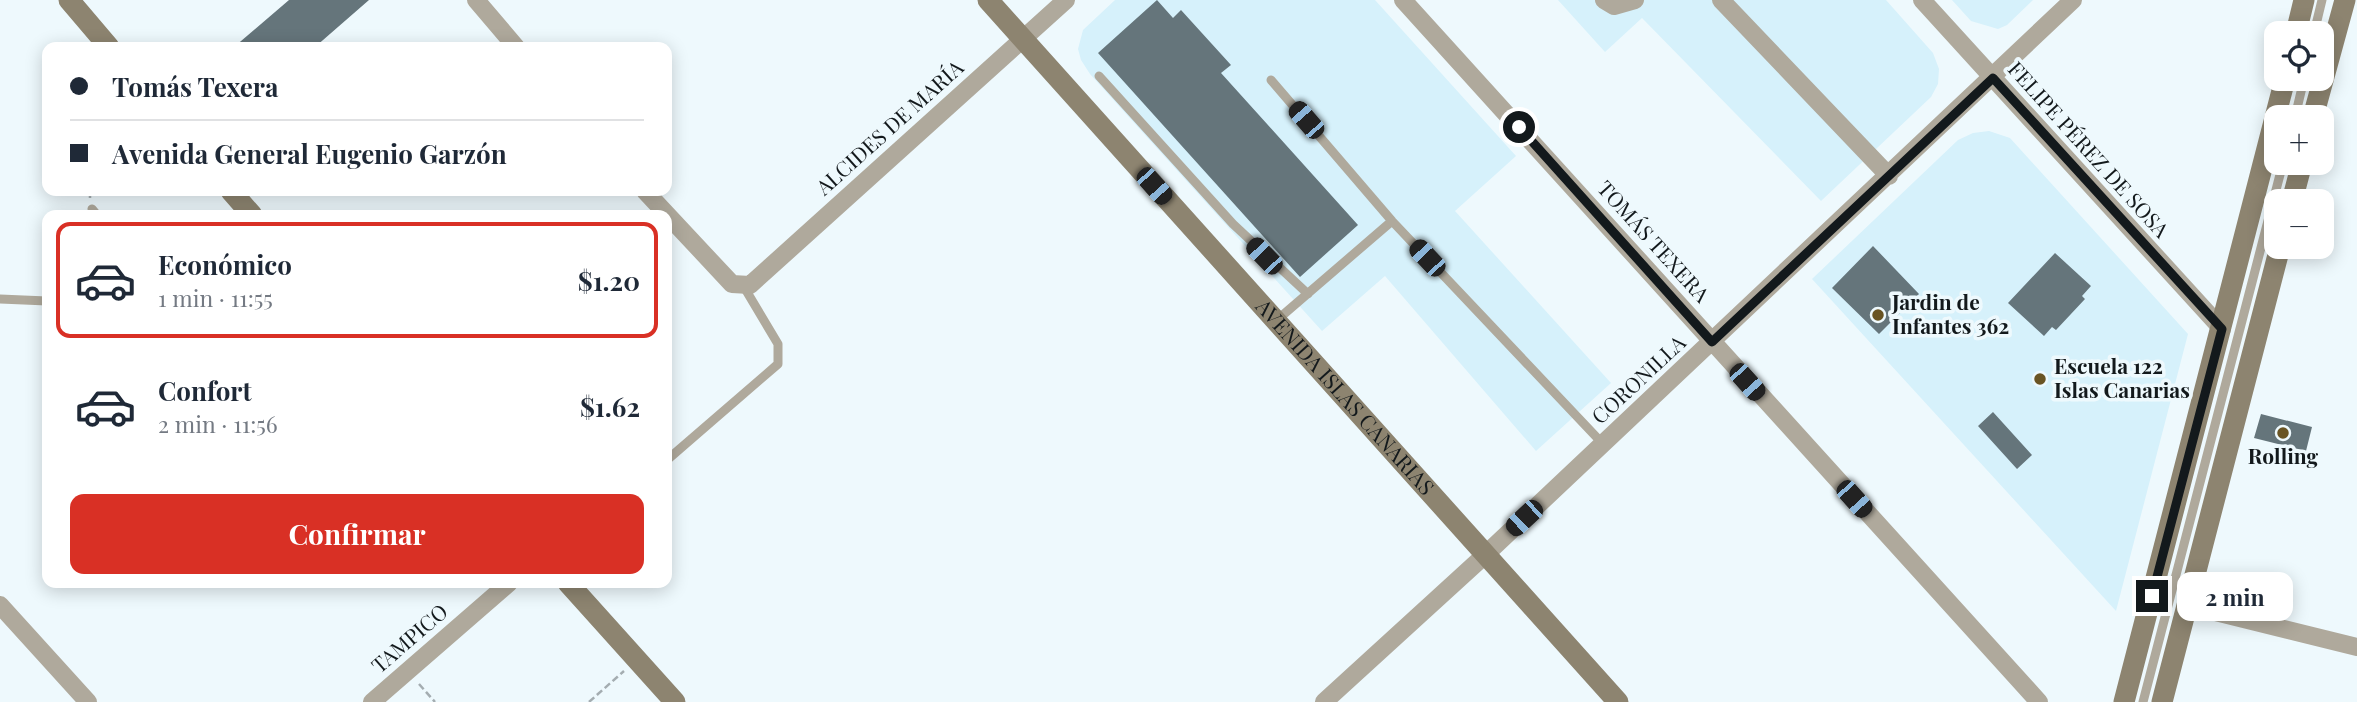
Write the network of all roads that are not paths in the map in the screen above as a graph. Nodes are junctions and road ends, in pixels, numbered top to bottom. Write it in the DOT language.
graph roads {
  1 [pos="69,0"];
  2 [pos="476,0"];
  3 [pos="988,0"];
  4 [pos="1066,0"];
  5 [pos="1403,0"];
  6 [pos="1604,0"];
  7 [pos="1634,0"];
  8 [pos="1922,0"];
  9 [pos="2073,0"];
  10 [pos="2304,0"];
  11 [pos="2322,0"];
  12 [pos="2345,0"];
  13 [pos="1727,2"];
  14 [pos="2299,21"];
  15 [pos="2317,21"];
  16 [pos="1022,39"];
  17 [pos="105,42"];
  18 [pos="512,42"];
  19 [pos="1099,76"];
  20 [pos="1993,78"];
  21 [pos="1271,80"];
  22 [pos="2282,91"];
  23 [pos="2317,105"];
  24 [pos="2280,175"];
  25 [pos="1889,176"];
  26 [pos="235,196"];
  27 [pos="650,196"];
  28 [pos="246,210"];
  29 [pos="663,210"];
  30 [pos="672,220"];
  31 [pos="1392,221"];
  32 [pos="2277,259"];
  33 [pos="744,287"];
  34 [pos="1308,294"];
  35 [pos="0,299"];
  36 [pos="42,301"];
  37 [pos="1276,321"];
  38 [pos="2222,329"];
  39 [pos="1712,342"];
  40 [pos="1603,444"];
  41 [pos="672,456"];
  42 [pos="1485,555"];
  43 [pos="503,588"];
  44 [pos="572,588"];
  45 [pos="0,605"];
  46 [pos="2187,605"];
  47 [pos="2357,647"];
  48 [pos="88,702"];
  49 [pos="372,702"];
  50 [pos="675,702"];
  51 [pos="1324,702"];
  52 [pos="1618,702"];
  53 [pos="2039,702"];
  54 [pos="2124,702"];
  55 [pos="2143,702"];
  56 [pos="2162,702"];
  1 -- 17 [label="main road"];
  2 -- 18 [label="street"];
  3 -- 16 [label="main road, AVENIDA ISLAS CANARIAS"];
  4 -- 16 [label="street, ALCIDES DE MARÍA"];
  5 -- 39 [label="street, TOMÁS TEXERA"];
  6 -- 7 [label="street"];
  8 -- 20 [label="street, FELIPE PÉREZ DE SOSA"];
  9 -- 20 [label="street, CORONILLA"];
  10 -- 14 [label="main road"];
  11 -- 15 [label="lane"];
  12 -- 23 [label="main road"];
  13 -- 25 [label="street"];
  16 -- 33 [label="street, ALCIDES DE MARÍA"];
  16 -- 37 [label="main road, AVENIDA ISLAS CANARIAS"];
  19 -- 34 [label="lane"];
  20 -- 25 [label="street, CORONILLA"];
  20 -- 38 [label="street, FELIPE PÉREZ DE SOSA"];
  21 -- 31 [label="lane"];
  22 -- 38 [label="main road"];
  24 -- 55 [label="lane"];
  25 -- 39 [label="street, CORONILLA"];
  26 -- 28 [label="main road"];
  27 -- 29 [label="street"];
  30 -- 33 [label="street"];
  31 -- 34 [label="lane"];
  31 -- 40 [label="lane"];
  32 -- 46 [label="main road"];
  33 -- 41 [label="lane"];
  34 -- 37 [label="lane"];
  35 -- 36 [label="lane"];
  37 -- 42 [label="main road, AVENIDA ISLAS CANARIAS"];
  38 -- 54 [label="main road"];
  39 -- 40 [label="street, CORONILLA"];
  39 -- 53 [label="street, TOMÁS TEXERA"];
  40 -- 42 [label="street, CORONILLA"];
  42 -- 51 [label="street, CORONILLA"];
  42 -- 52 [label="main road, AVENIDA ISLAS CANARIAS"];
  43 -- 49 [label="street, TAMPICO"];
  44 -- 50 [label="main road"];
  45 -- 48 [label="street"];
  46 -- 47 [label="street"];
  46 -- 56 [label="main road"];
}
